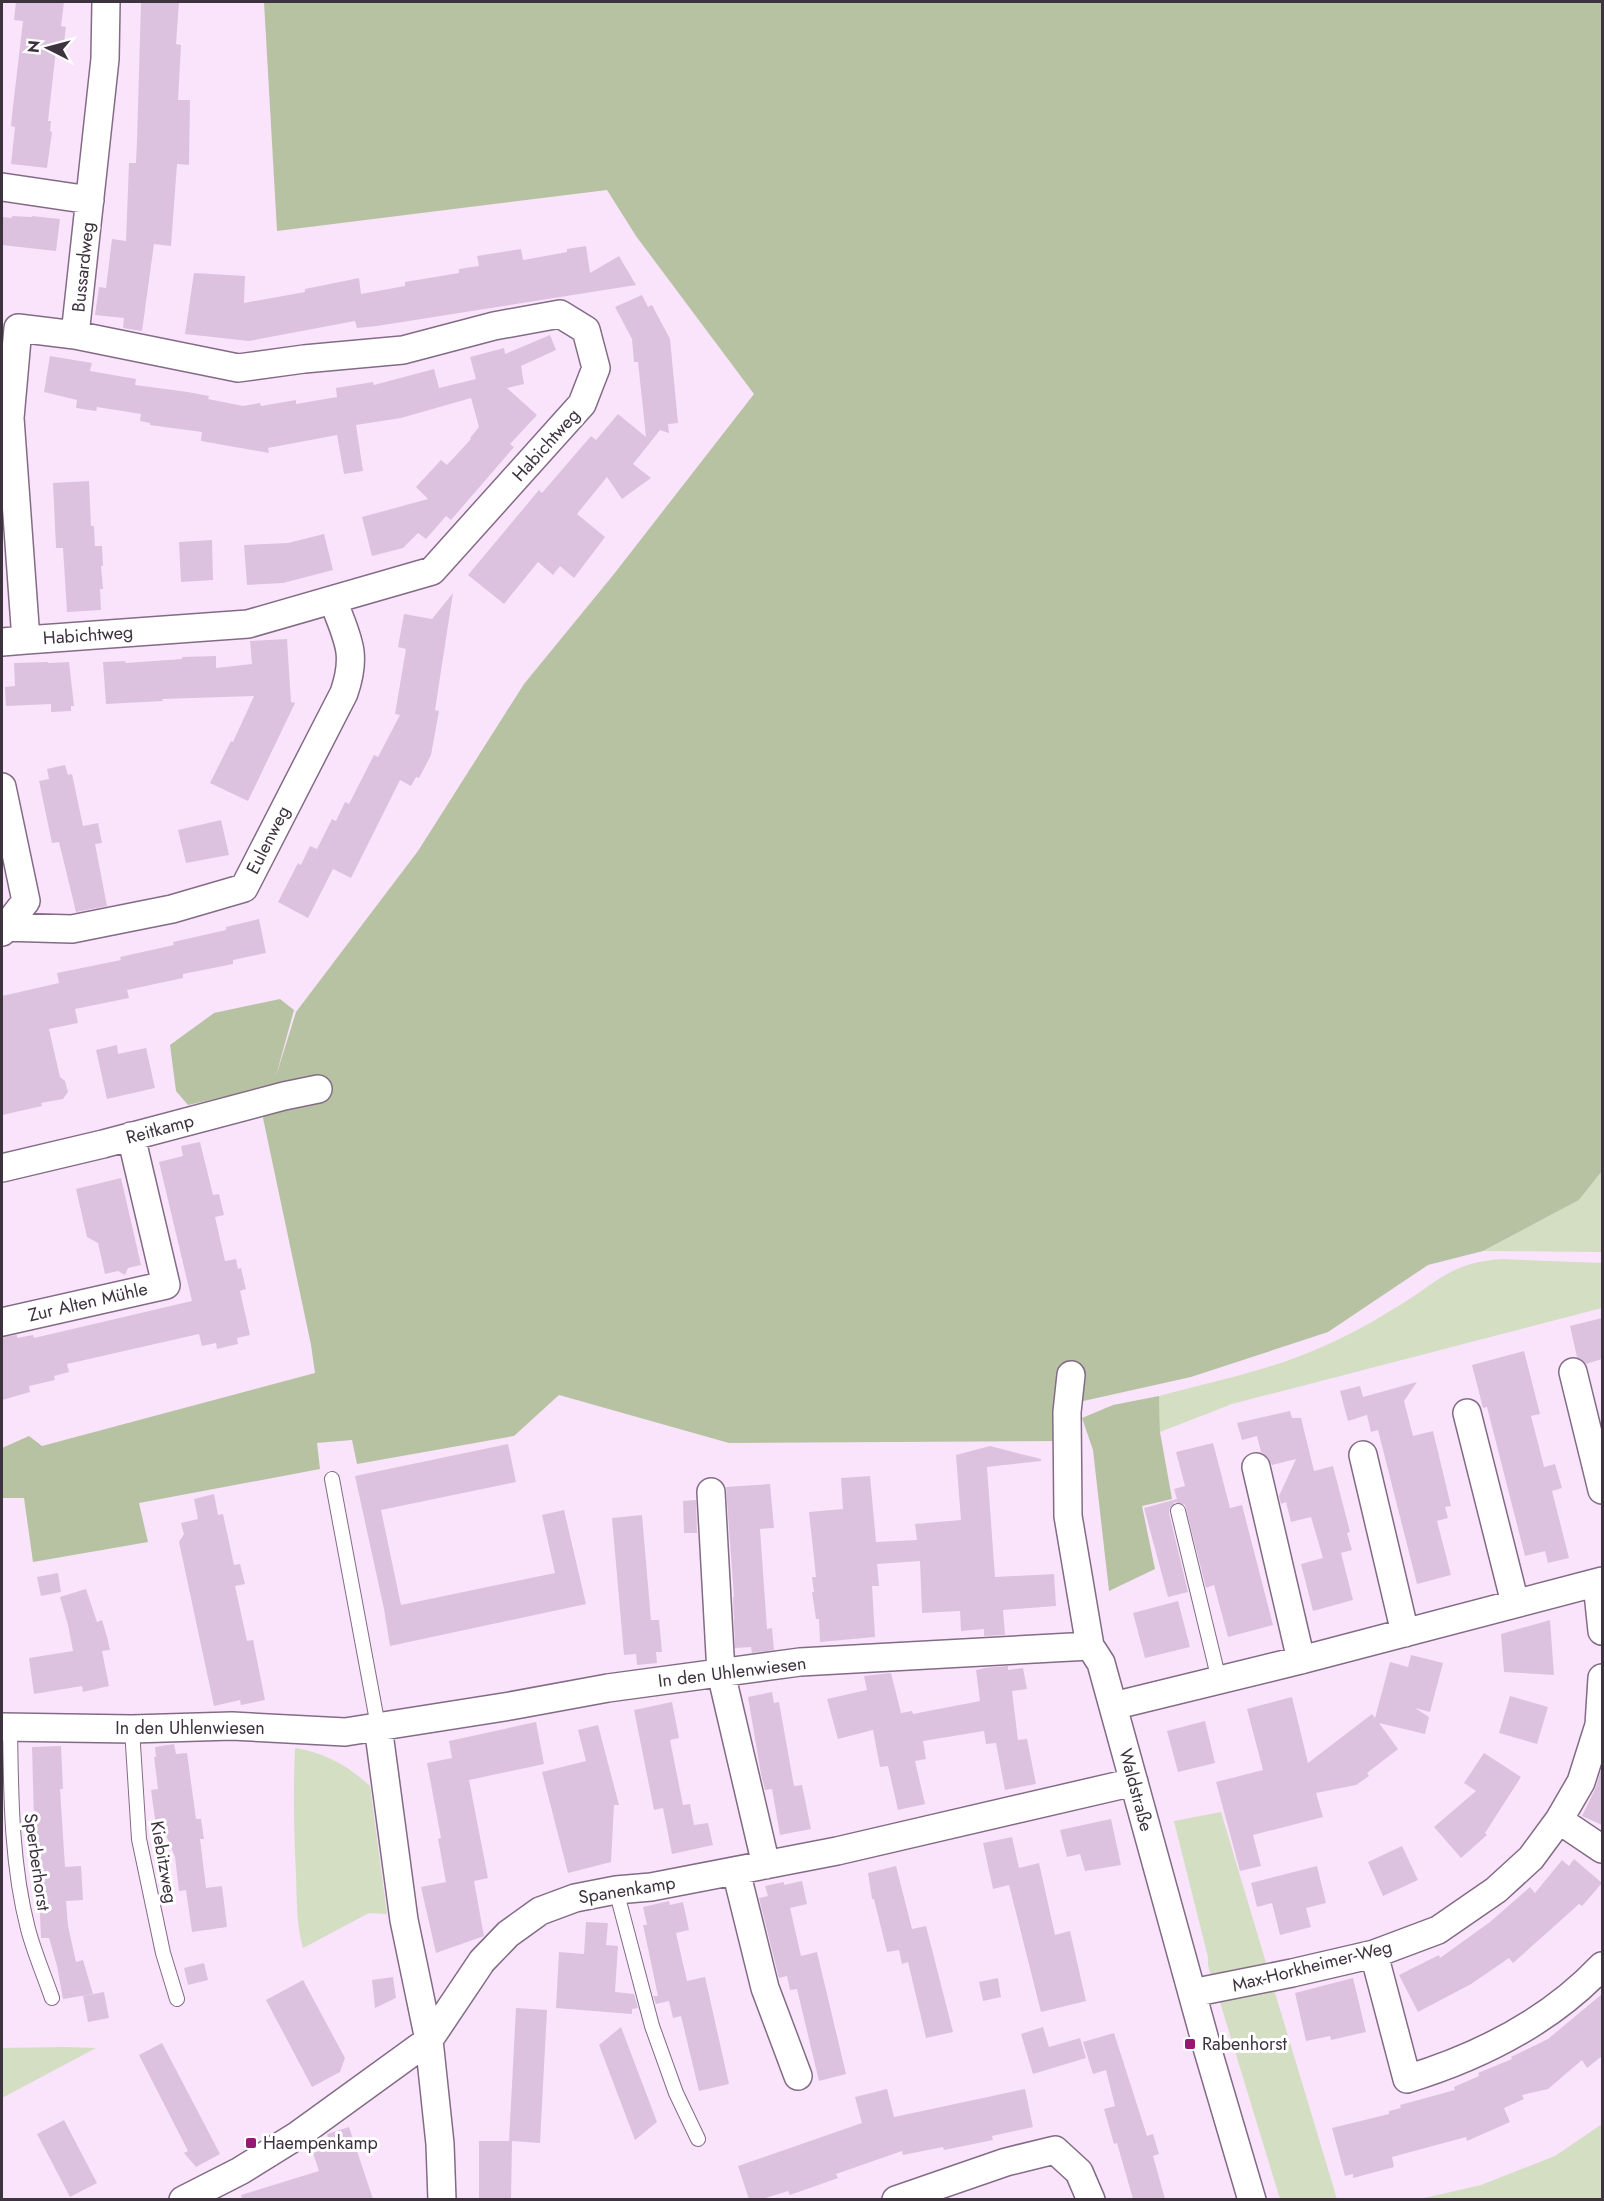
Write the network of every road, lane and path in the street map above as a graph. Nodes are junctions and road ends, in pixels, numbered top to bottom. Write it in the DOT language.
graph roads {
  1 [pos="106,2"];
  2 [pos="2,187"];
  3 [pos="90,200"];
  4 [pos="75,335"];
  5 [pos="7,450"];
  6 [pos="333,600"];
  7 [pos="14,641"];
  8 [pos="2,787"];
  9 [pos="2,929"];
  10 [pos="318,1089"];
  11 [pos="131,1137"];
  12 [pos="2,1168"];
  13 [pos="2,1322"];
  14 [pos="1573,1372"];
  15 [pos="1071,1375"];
  16 [pos="1467,1413"];
  17 [pos="1363,1455"];
  18 [pos="1256,1467"];
  19 [pos="332,1479"];
  20 [pos="1602,1490"];
  21 [pos="711,1492"];
  22 [pos="1178,1511"];
  23 [pos="1600,1582"];
  24 [pos="1515,1603"];
  25 [pos="1602,1631"];
  26 [pos="1405,1633"];
  27 [pos="1090,1646"];
  28 [pos="1300,1660"];
  29 [pos="721,1673"];
  30 [pos="1602,1678"];
  31 [pos="1219,1680"];
  32 [pos="1113,1706"];
  33 [pos="378,1726"];
  34 [pos="6,1727"];
  35 [pos="132,1729"];
  36 [pos="1134,1782"];
  37 [pos="1559,1820"];
  38 [pos="1602,1850"];
  39 [pos="766,1865"];
  40 [pos="736,1871"];
  41 [pos="616,1890"];
  42 [pos="1374,1954"];
  43 [pos="1602,1966"];
  44 [pos="1192,1993"];
  45 [pos="52,1998"];
  46 [pos="177,1999"];
  47 [pos="429,2040"];
  48 [pos="798,2076"];
  49 [pos="698,2139"];
  50 [pos="184,2199"];
  51 [pos="441,2199"];
  52 [pos="896,2199"];
  53 [pos="1091,2199"];
  54 [pos="1252,2199"];
  1 -- 3 [label="street, Bussardweg"];
  2 -- 3 [label="street, Bussardweg"];
  3 -- 4 [label="street, Bussardweg"];
  4 -- 5 [label="street, Bussardweg"];
  4 -- 6 [label="street, Habichtweg"];
  5 -- 7 [label="street, Bussardweg"];
  6 -- 7 [label="street, Habichtweg"];
  6 -- 9 [label="street, Eulenweg"];
  8 -- 9 [label="street"];
  10 -- 11 [label="street, Reitkamp"];
  11 -- 12 [label="street, Reitkamp"];
  11 -- 13 [label="street, Zur Alten Mühle"];
  14 -- 20 [label="street"];
  15 -- 27 [label="street, Waldstraße"];
  16 -- 24 [label="street"];
  17 -- 26 [label="street"];
  18 -- 28 [label="street"];
  19 -- 33 [label="lane"];
  21 -- 29 [label="street"];
  22 -- 31 [label="lane"];
  23 -- 24 [label="street"];
  23 -- 25 [label="street"];
  24 -- 26 [label="street"];
  26 -- 28 [label="street"];
  27 -- 29 [label="street, In den Uhlenwiesen"];
  27 -- 32 [label="street, Waldstraße"];
  28 -- 31 [label="street"];
  29 -- 33 [label="street, In den Uhlenwiesen"];
  29 -- 39 [label="street"];
  30 -- 37 [label="street, Max-Horkheimer-Weg"];
  31 -- 32 [label="street"];
  32 -- 36 [label="street, Waldstraße"];
  33 -- 35 [label="street, In den Uhlenwiesen"];
  33 -- 47 [label="street"];
  34 -- 35 [label="street, In den Uhlenwiesen"];
  34 -- 45 [label="lane, Sperberhorst"];
  35 -- 46 [label="lane, Kiebitzweg"];
  36 -- 39 [label="street, Spanenkamp"];
  36 -- 44 [label="street, Waldstraße"];
  37 -- 38 [label="street"];
  37 -- 42 [label="street, Max-Horkheimer-Weg"];
  39 -- 40 [label="street, Spanenkamp"];
  40 -- 41 [label="street, Spanenkamp"];
  40 -- 48 [label="street"];
  41 -- 47 [label="street, Spanenkamp"];
  41 -- 49 [label="lane"];
  42 -- 43 [label="street"];
  42 -- 44 [label="street, Max-Horkheimer-Weg"];
  44 -- 54 [label="street, Waldstraße"];
  47 -- 50 [label="street, Spanenkamp"];
  47 -- 51 [label="street"];
  52 -- 53 [label="street"];
}
